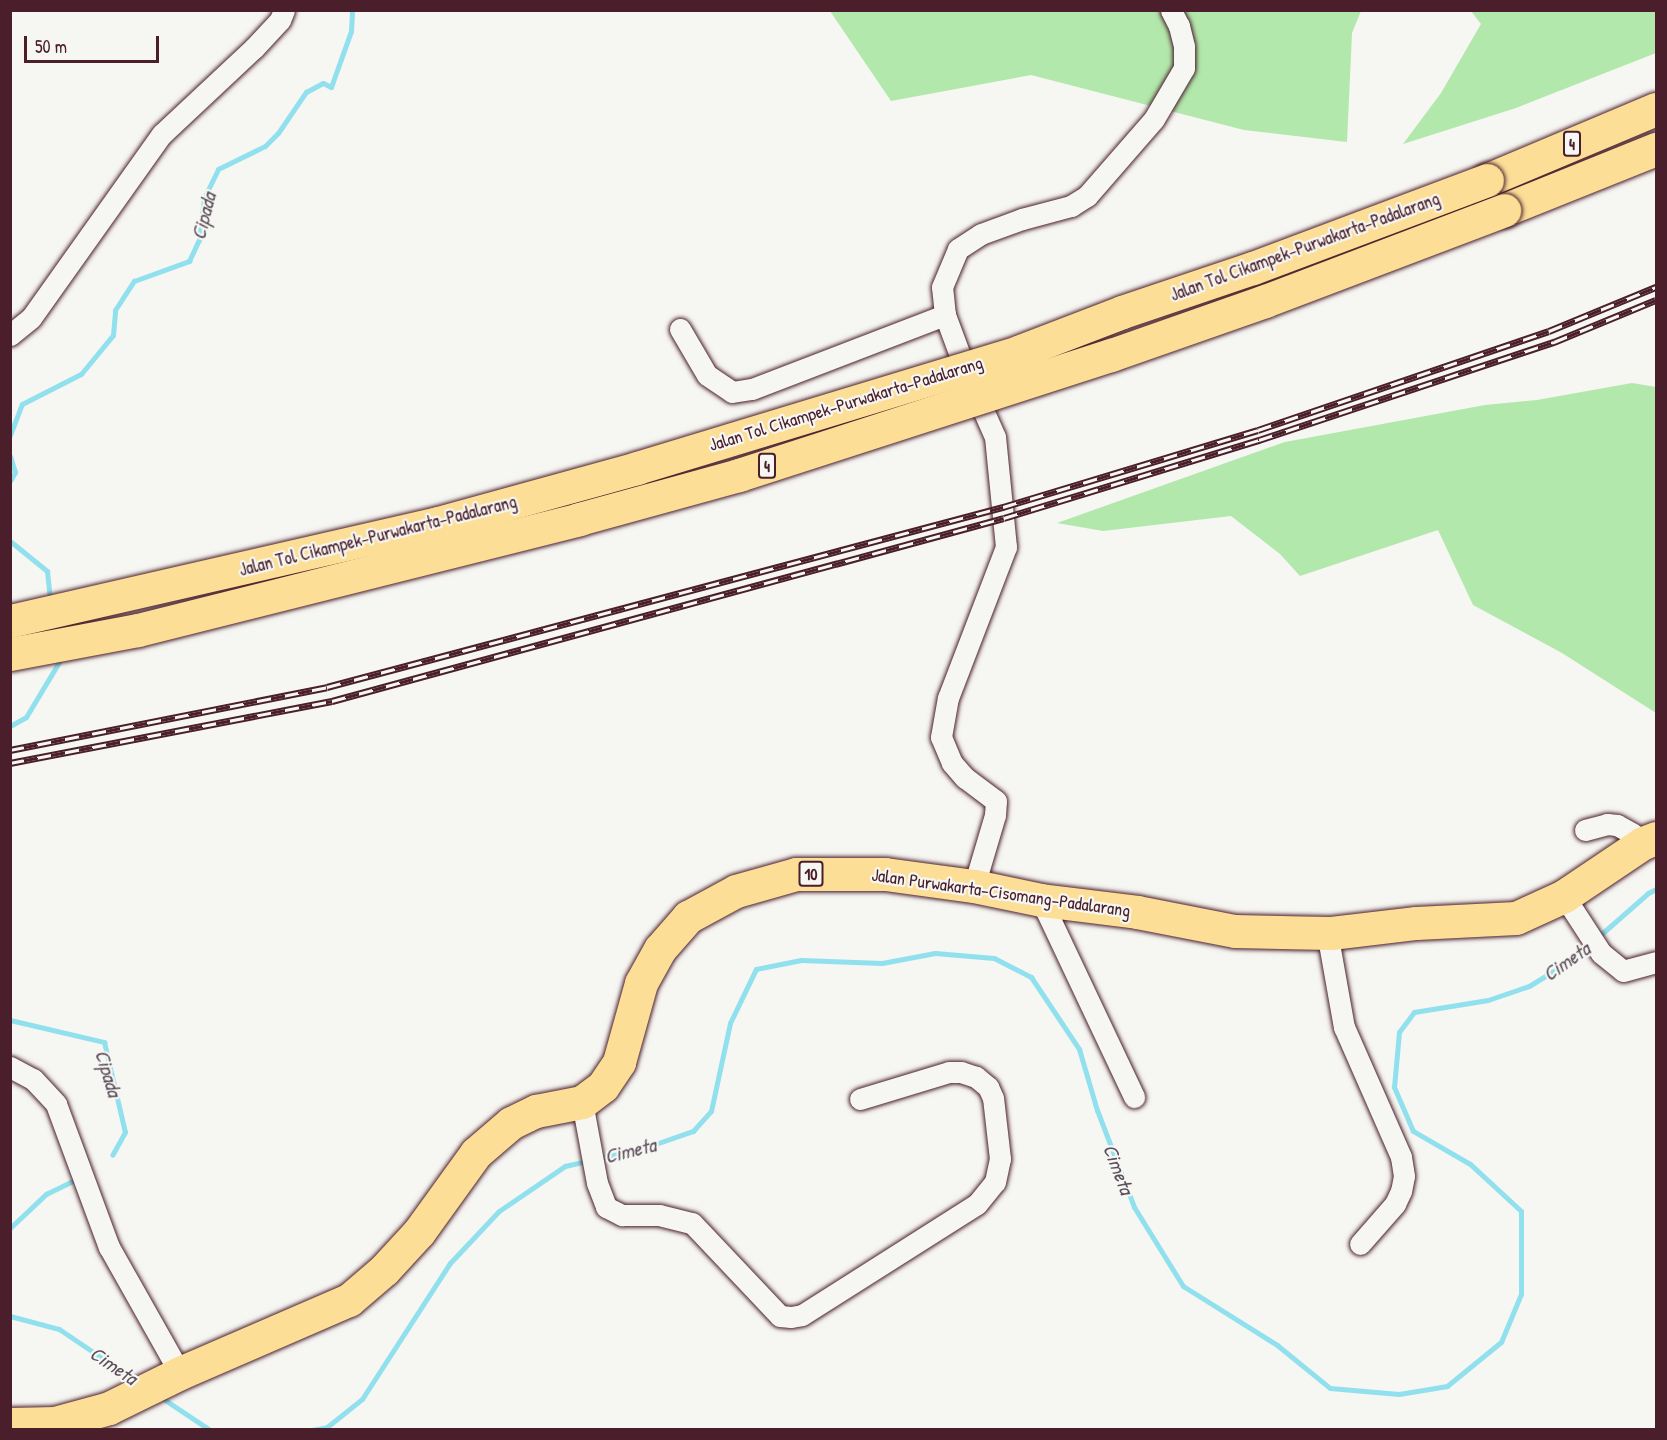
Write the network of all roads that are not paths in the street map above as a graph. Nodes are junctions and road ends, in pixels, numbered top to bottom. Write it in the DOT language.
graph roads {
  1 [pos="284,10"];
  2 [pos="1171,10"];
  3 [pos="1656,109"];
  4 [pos="1656,149"];
  5 [pos="945,315"];
  6 [pos="680,329"];
  7 [pos="10,335"];
  8 [pos="10,621"];
  9 [pos="10,654"];
  10 [pos="1585,830"];
  11 [pos="1650,840"];
  12 [pos="974,886"];
  13 [pos="1564,896"];
  14 [pos="1041,900"];
  15 [pos="1327,932"];
  16 [pos="1656,962"];
  17 [pos="10,1067"];
  18 [pos="1134,1097"];
  19 [pos="860,1099"];
  20 [pos="585,1116"];
  21 [pos="1360,1244"];
  22 [pos="171,1378"];
  23 [pos="10,1425"];
  1 -- 7 [label="street"];
  2 -- 5 [label="street"];
  3 -- 8 [label="highway, Jalan Tol Cikampek–Purwakarta–Padalarang / 4, bridge"];
  4 -- 9 [label="highway, Jalan Tol Cikampek–Purwakarta–Padalarang / 4, bridge"];
  5 -- 6 [label="street"];
  5 -- 12 [label="street"];
  10 -- 11 [label="street"];
  11 -- 13 [label="highway, Jalan Purwakarta–Cisomang–Padalarang / 10"];
  12 -- 14 [label="highway, Jalan Purwakarta–Cisomang–Padalarang / 10"];
  12 -- 20 [label="highway, Jalan Purwakarta–Cisomang–Padalarang / 10"];
  13 -- 15 [label="highway, Jalan Purwakarta–Cisomang–Padalarang / 10"];
  13 -- 16 [label="street"];
  14 -- 15 [label="highway, Jalan Purwakarta–Cisomang–Padalarang / 10"];
  14 -- 18 [label="street"];
  15 -- 21 [label="street"];
  17 -- 22 [label="street"];
  19 -- 20 [label="street"];
  20 -- 22 [label="highway, Jalan Purwakarta–Cisomang–Padalarang / 10"];
  22 -- 23 [label="highway, Jalan Purwakarta–Cisomang–Padalarang / 10"];
}
